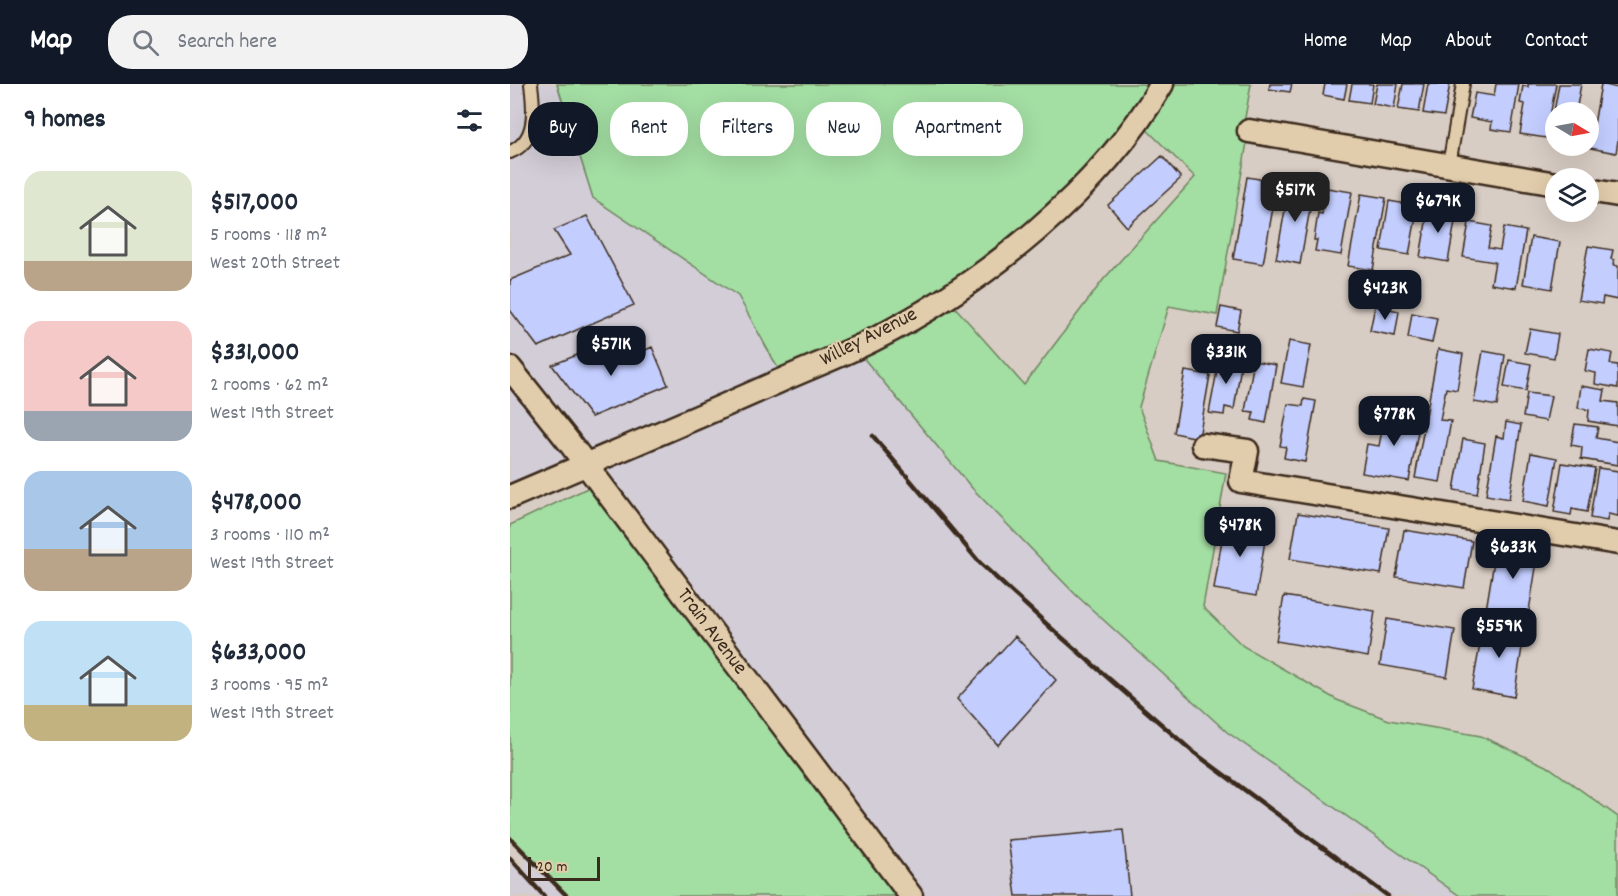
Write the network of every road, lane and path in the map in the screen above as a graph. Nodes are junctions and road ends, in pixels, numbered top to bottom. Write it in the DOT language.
graph roads {
  1 [pos="531,84"];
  2 [pos="1162,84"];
  3 [pos="1463,84"];
  4 [pos="1249,131"];
  5 [pos="510,152"];
  6 [pos="1449,165"];
  7 [pos="1545,182"];
  8 [pos="1599,192"];
  9 [pos="1618,195"];
  10 [pos="510,368"];
  11 [pos="1203,445"];
  12 [pos="586,464"];
  13 [pos="510,497"];
  14 [pos="1618,543"];
  15 [pos="911,896"];
  1 -- 5 [label="lane"];
  2 -- 12 [label="street, Willey Avenue"];
  3 -- 6 [label="lane"];
  4 -- 6 [label="street"];
  6 -- 7 [label="street"];
  8 -- 9 [label="street"];
  10 -- 12 [label="street, Train Avenue"];
  11 -- 14 [label="street"];
  12 -- 13 [label="street, Willey Avenue"];
  12 -- 15 [label="street, Train Avenue"];
}
